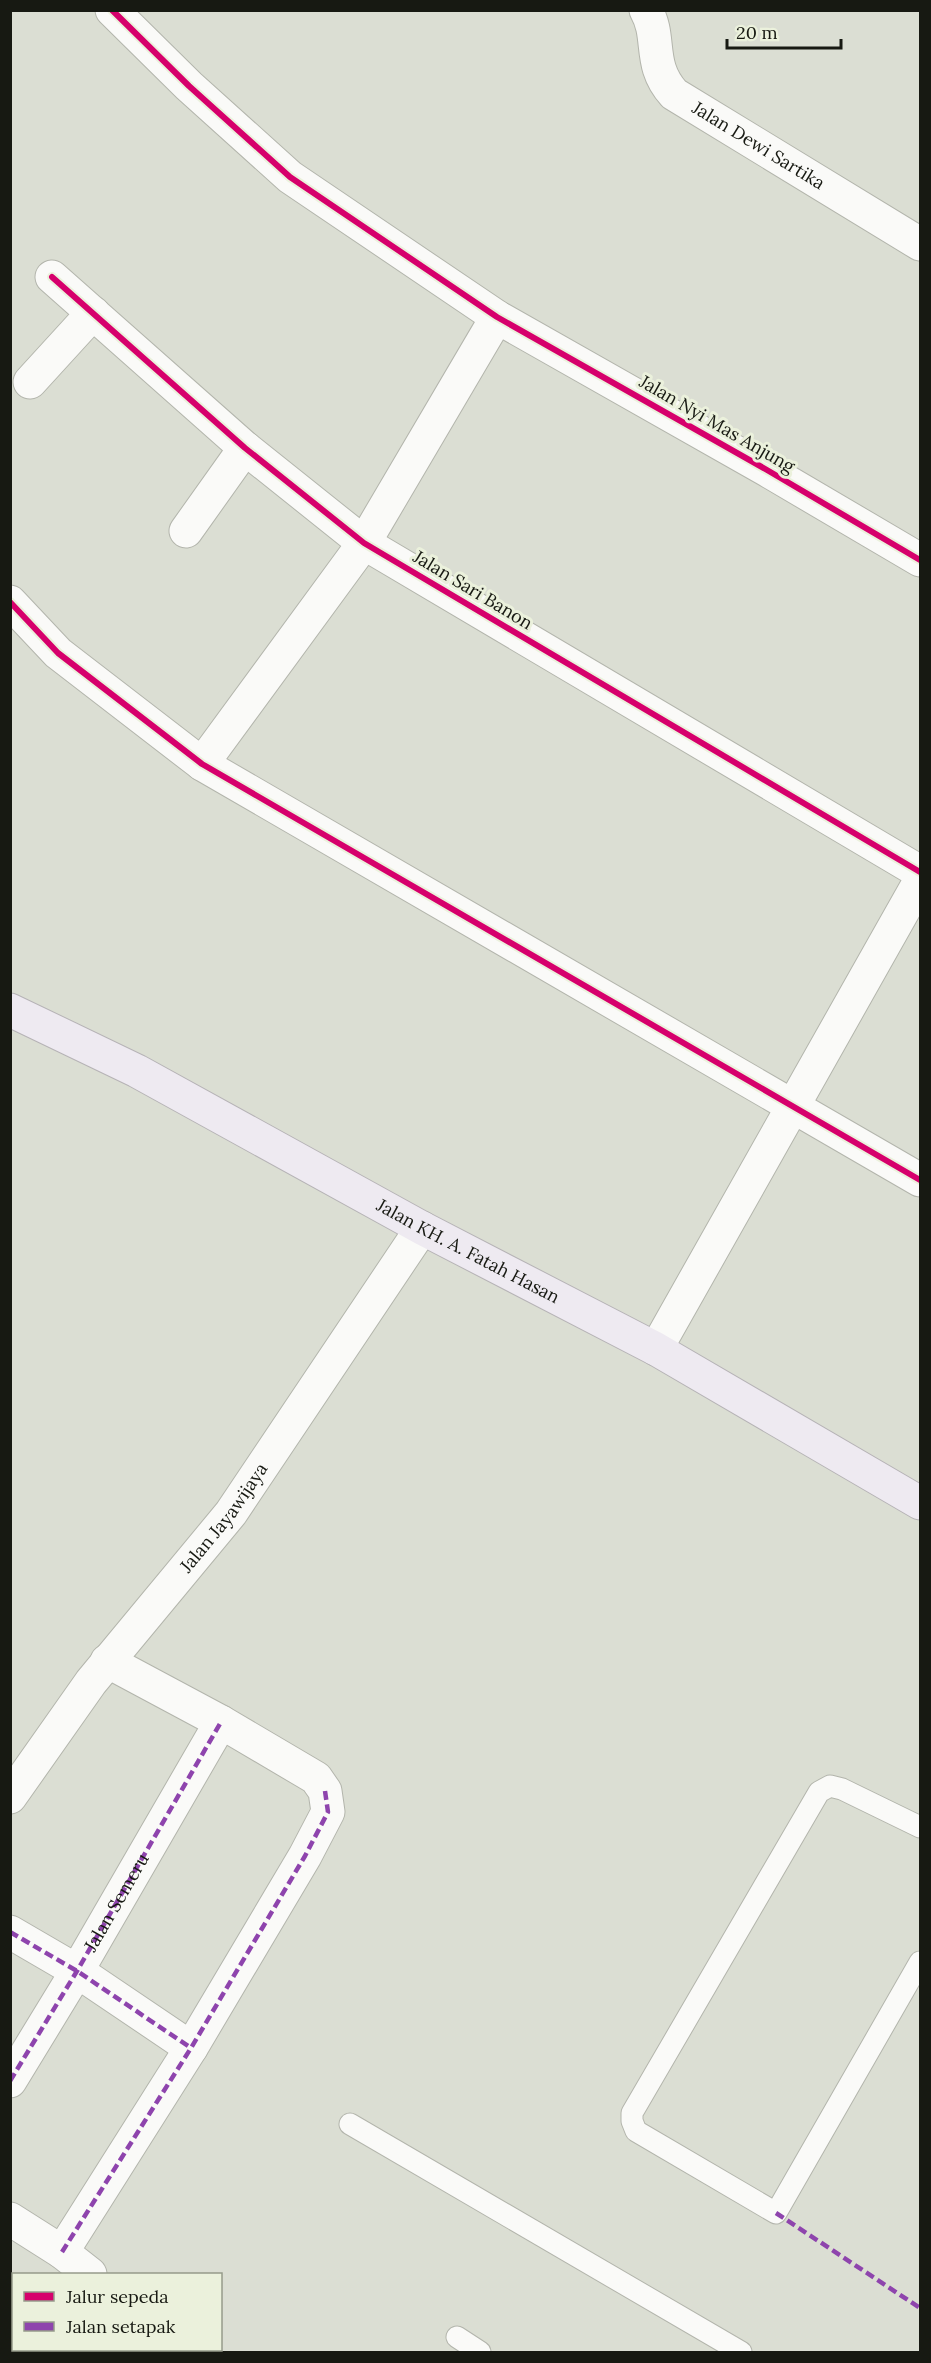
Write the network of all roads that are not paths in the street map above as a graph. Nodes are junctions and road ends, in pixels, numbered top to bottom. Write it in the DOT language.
graph roads {
  1 [pos="112,10"];
  2 [pos="646,10"];
  3 [pos="921,244"];
  4 [pos="52,277"];
  5 [pos="93,314"];
  6 [pos="497,317"];
  7 [pos="30,382"];
  8 [pos="244,448"];
  9 [pos="186,531"];
  10 [pos="364,543"];
  11 [pos="921,560"];
  12 [pos="10,602"];
  13 [pos="202,764"];
  14 [pos="921,872"];
  15 [pos="921,881"];
  16 [pos="10,1010"];
  17 [pos="793,1107"];
  18 [pos="921,1180"];
  19 [pos="422,1228"];
  20 [pos="656,1349"];
  21 [pos="921,1503"];
  22 [pos="107,1661"];
  23 [pos="221,1722"];
  24 [pos="10,1797"];
  25 [pos="921,1827"];
  26 [pos="10,1932"];
  27 [pos="921,1962"];
  28 [pos="77,1971"];
  29 [pos="191,2048"];
  30 [pos="10,2081"];
  31 [pos="350,2124"];
  32 [pos="10,2219"];
  33 [pos="62,2252"];
  34 [pos="89,2273"];
  35 [pos="457,2337"];
  36 [pos="480,2352"];
  37 [pos="741,2352"];
  1 -- 6 [label="street, Jalan Nyi Mas Anjung"];
  2 -- 3 [label="street, Jalan Dewi Sartika"];
  4 -- 5 [label="street, Jalan Sari Banon"];
  5 -- 7 [label="street"];
  5 -- 8 [label="street, Jalan Sari Banon"];
  6 -- 10 [label="street"];
  6 -- 11 [label="street, Jalan Nyi Mas Anjung"];
  8 -- 9 [label="street"];
  8 -- 10 [label="street, Jalan Sari Banon"];
  10 -- 13 [label="street"];
  10 -- 14 [label="street, Jalan Sari Banon"];
  12 -- 13 [label="street"];
  13 -- 17 [label="street"];
  15 -- 17 [label="street"];
  16 -- 19 [label="highway, Jalan KH. A. Fatah Hasan"];
  17 -- 18 [label="street"];
  17 -- 20 [label="street"];
  19 -- 20 [label="highway, Jalan KH. A. Fatah Hasan"];
  19 -- 22 [label="street, Jalan Jayawijaya"];
  20 -- 21 [label="highway, Jalan KH. A. Fatah Hasan"];
  22 -- 23 [label="street"];
  22 -- 24 [label="street, Jalan Jayawijaya"];
  23 -- 28 [label="street, Jalan Semeru"];
  23 -- 29 [label="street"];
  25 -- 27 [label="lane"];
  26 -- 28 [label="street"];
  28 -- 29 [label="street"];
  28 -- 30 [label="street, Jalan Semeru"];
  29 -- 33 [label="street"];
  31 -- 37 [label="lane"];
  32 -- 33 [label="street"];
  33 -- 34 [label="street"];
  35 -- 36 [label="lane"];
}
